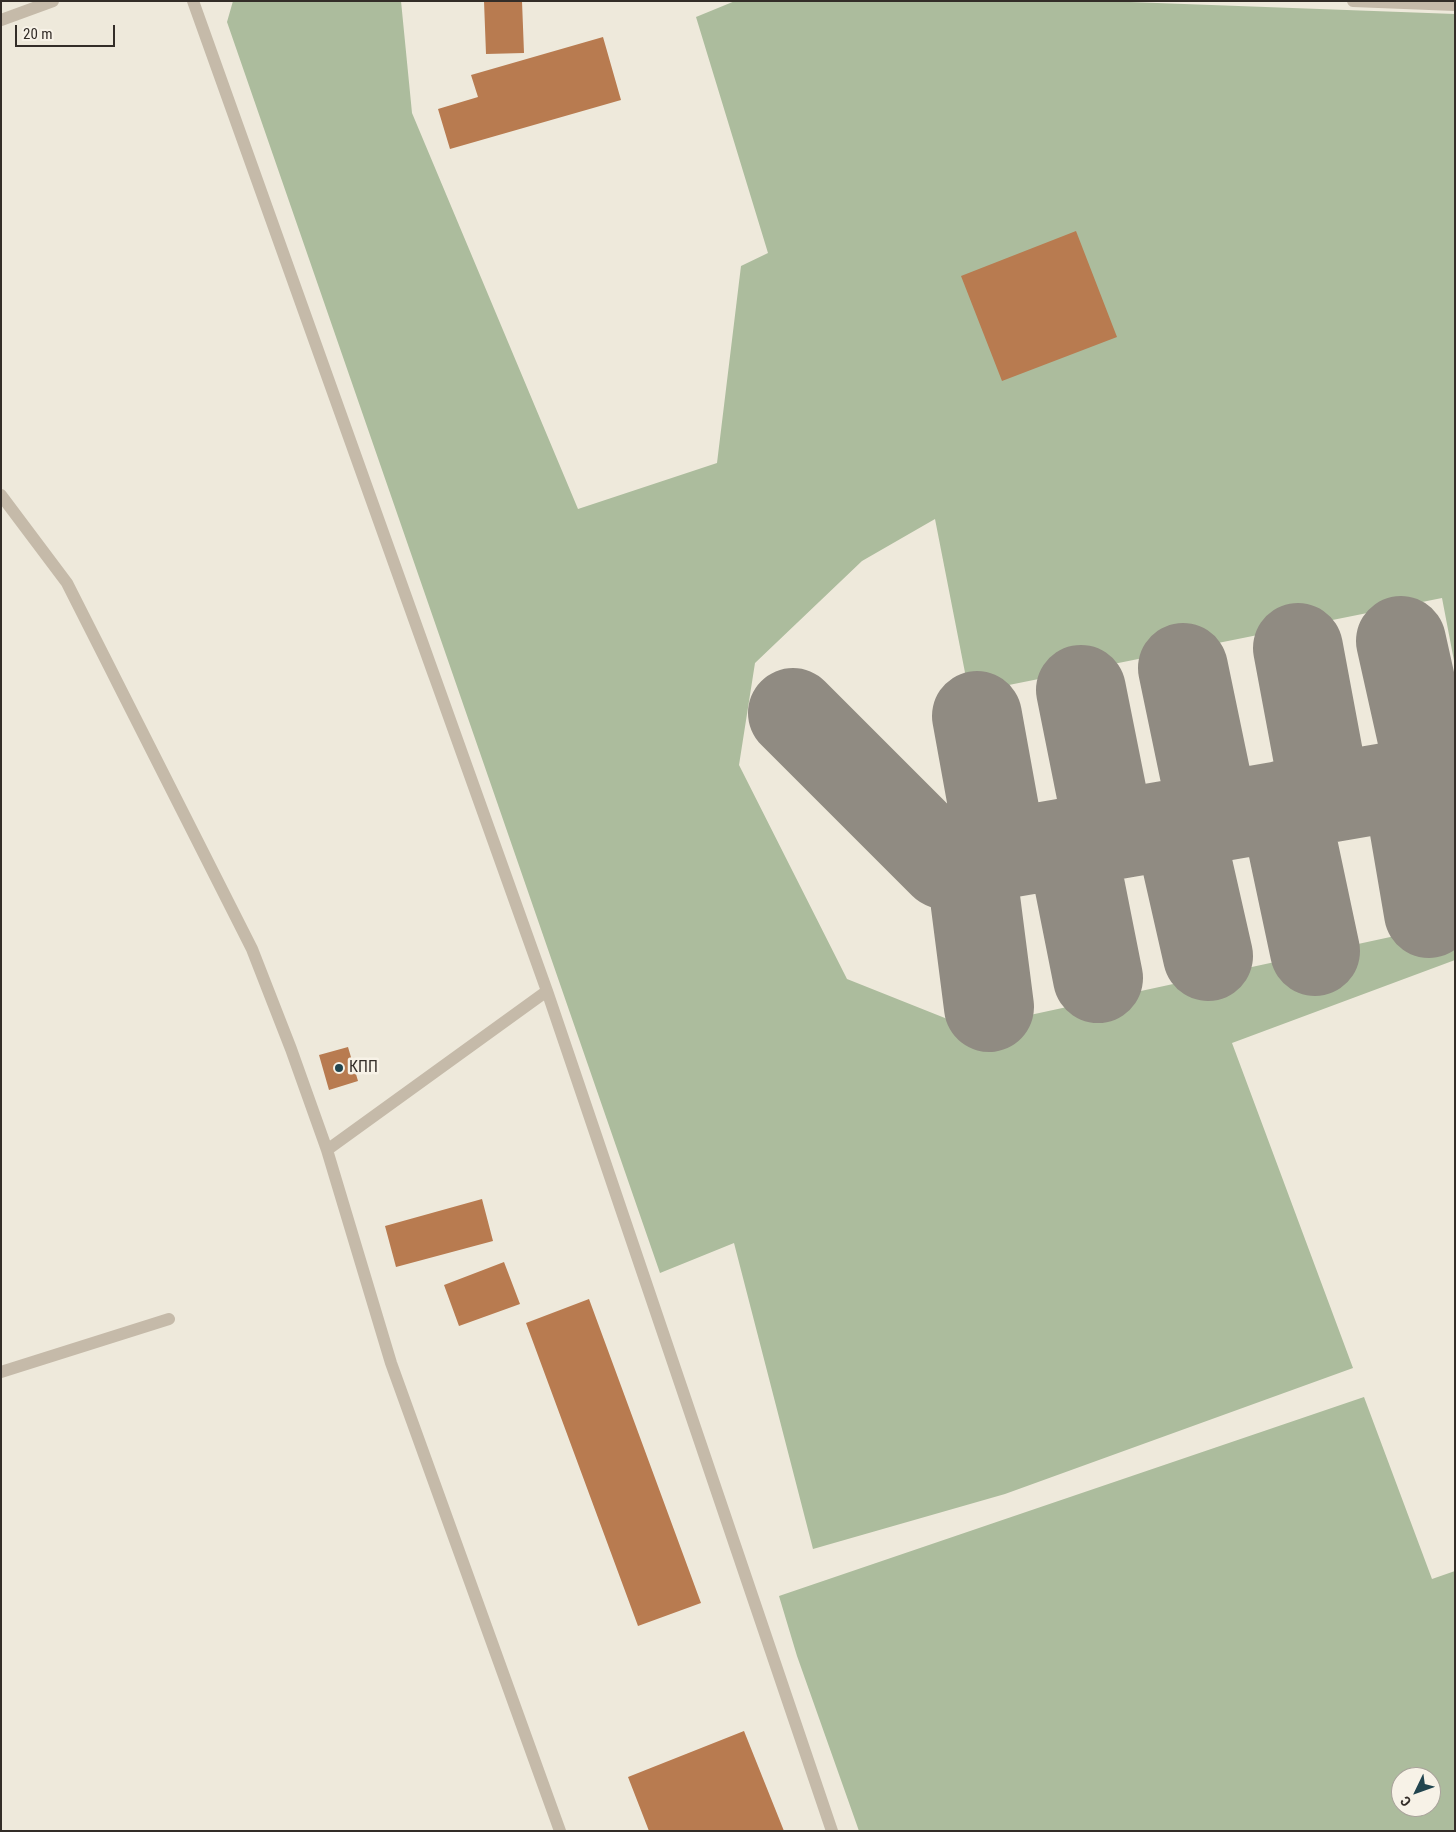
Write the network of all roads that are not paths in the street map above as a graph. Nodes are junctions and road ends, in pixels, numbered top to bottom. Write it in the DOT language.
graph roads {
  1 [pos="53,1"];
  2 [pos="193,1"];
  3 [pos="1353,1"];
  4 [pos="1455,5"];
  5 [pos="1,20"];
  6 [pos="1,495"];
  7 [pos="547,991"];
  8 [pos="327,1150"];
  9 [pos="169,1319"];
  10 [pos="1,1372"];
  11 [pos="560,1831"];
  12 [pos="832,1831"];
  1 -- 5 [label="lane"];
  2 -- 7 [label="lane"];
  3 -- 4 [label="lane"];
  6 -- 8 [label="lane"];
  7 -- 8 [label="lane"];
  7 -- 12 [label="lane"];
  8 -- 11 [label="lane"];
  9 -- 10 [label="lane"];
}
